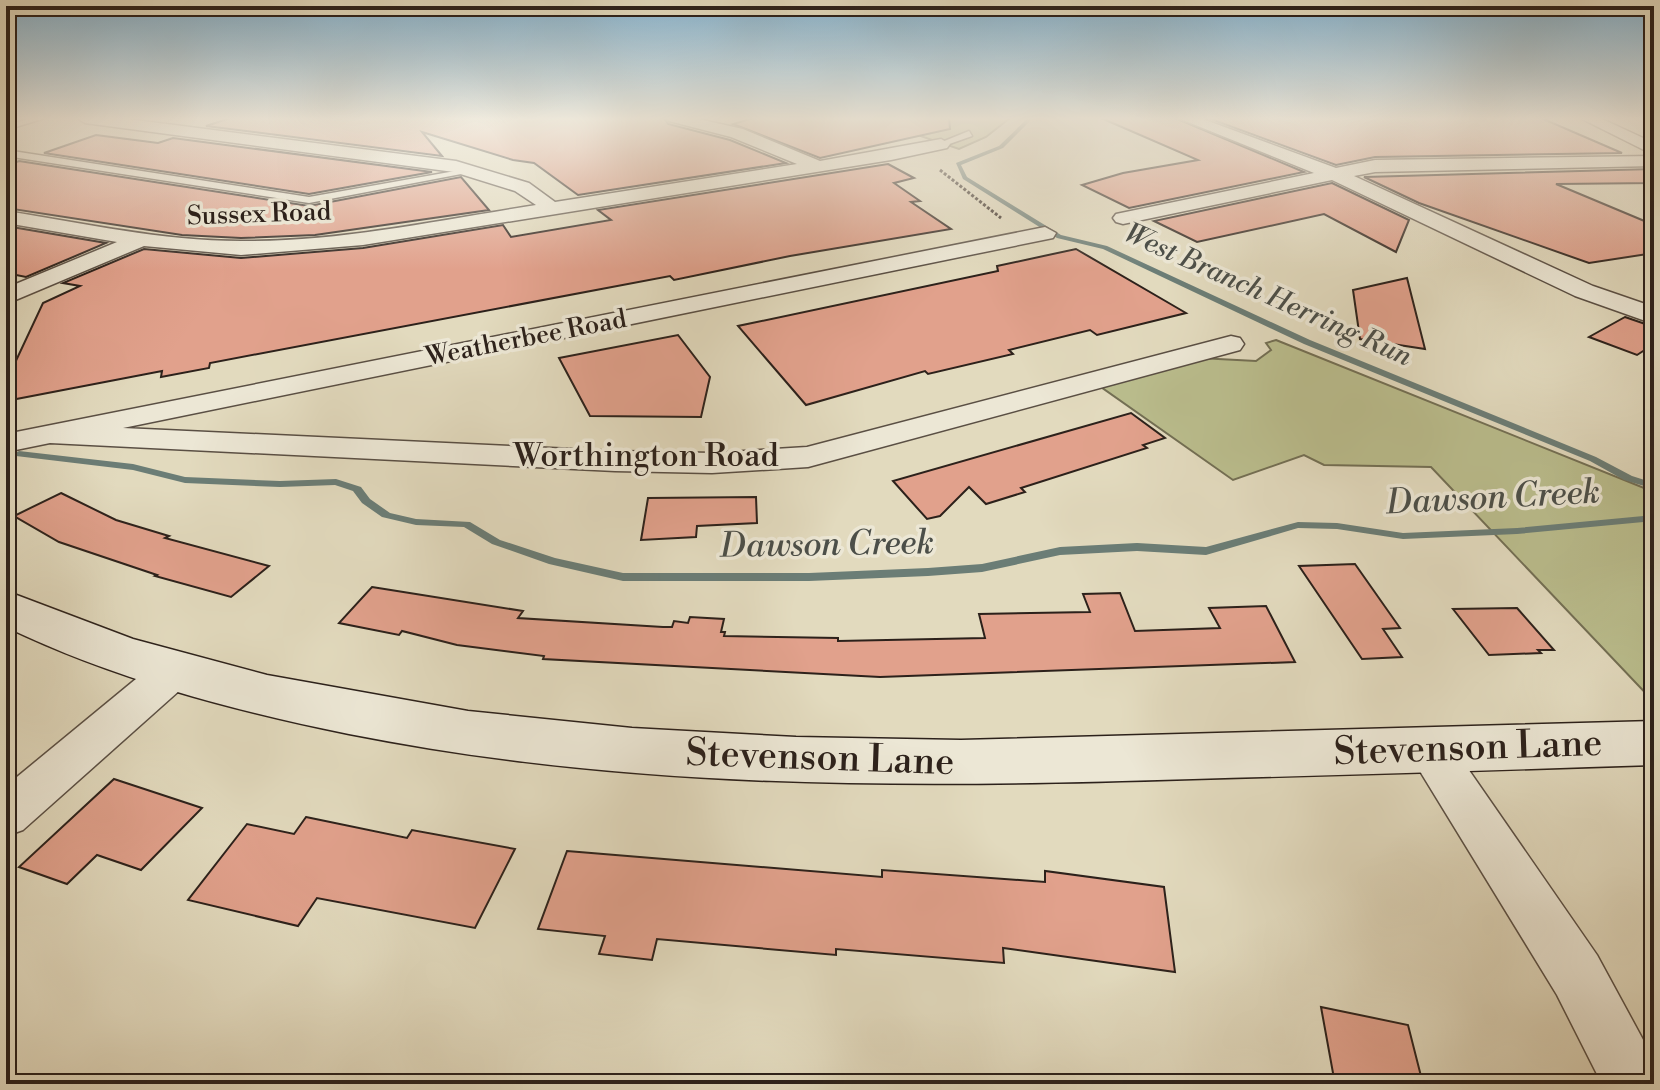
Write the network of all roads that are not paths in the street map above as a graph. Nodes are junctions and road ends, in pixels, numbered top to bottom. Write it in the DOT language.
graph roads {
  1 [pos="108,169"];
  2 [pos="460,169"];
  3 [pos="807,169"];
  4 [pos="1320,169"];
  5 [pos="1370,169"];
  6 [pos="472,171"];
  7 [pos="1334,174"];
  8 [pos="550,209"];
  9 [pos="6,217"];
  10 [pos="1123,218"];
  11 [pos="1034,235"];
  12 [pos="140,240"];
  13 [pos="6,297"];
  14 [pos="1654,316"];
  15 [pos="1231,344"];
  16 [pos="250,393"];
  17 [pos="47,434"];
  18 [pos="6,443"];
  19 [pos="217,444"];
  20 [pos="6,607"];
  21 [pos="174,671"];
  22 [pos="1654,743"];
  23 [pos="1430,750"];
  24 [pos="6,815"];
  25 [pos="1634,1084"];
  1 -- 6 [label="lane"];
  2 -- 6 [label="street"];
  3 -- 8 [label="street, Sussex Road"];
  4 -- 7 [label="street"];
  5 -- 7 [label="street"];
  6 -- 8 [label="street"];
  7 -- 10 [label="street"];
  7 -- 14 [label="street"];
  8 -- 12 [label="street, Sussex Road"];
  9 -- 12 [label="street, Sussex Road"];
  11 -- 16 [label="street, Weatherbee Road"];
  12 -- 13 [label="street"];
  15 -- 19 [label="street, Worthington Road"];
  16 -- 17 [label="street, Weatherbee Road"];
  16 -- 19 [label="street"];
  17 -- 18 [label="street, Weatherbee Road"];
  17 -- 19 [label="street, Worthington Road"];
  20 -- 21 [label="street, Stevenson Lane"];
  21 -- 23 [label="street, Stevenson Lane"];
  21 -- 24 [label="street"];
  22 -- 23 [label="street, Stevenson Lane"];
  23 -- 25 [label="street"];
}
